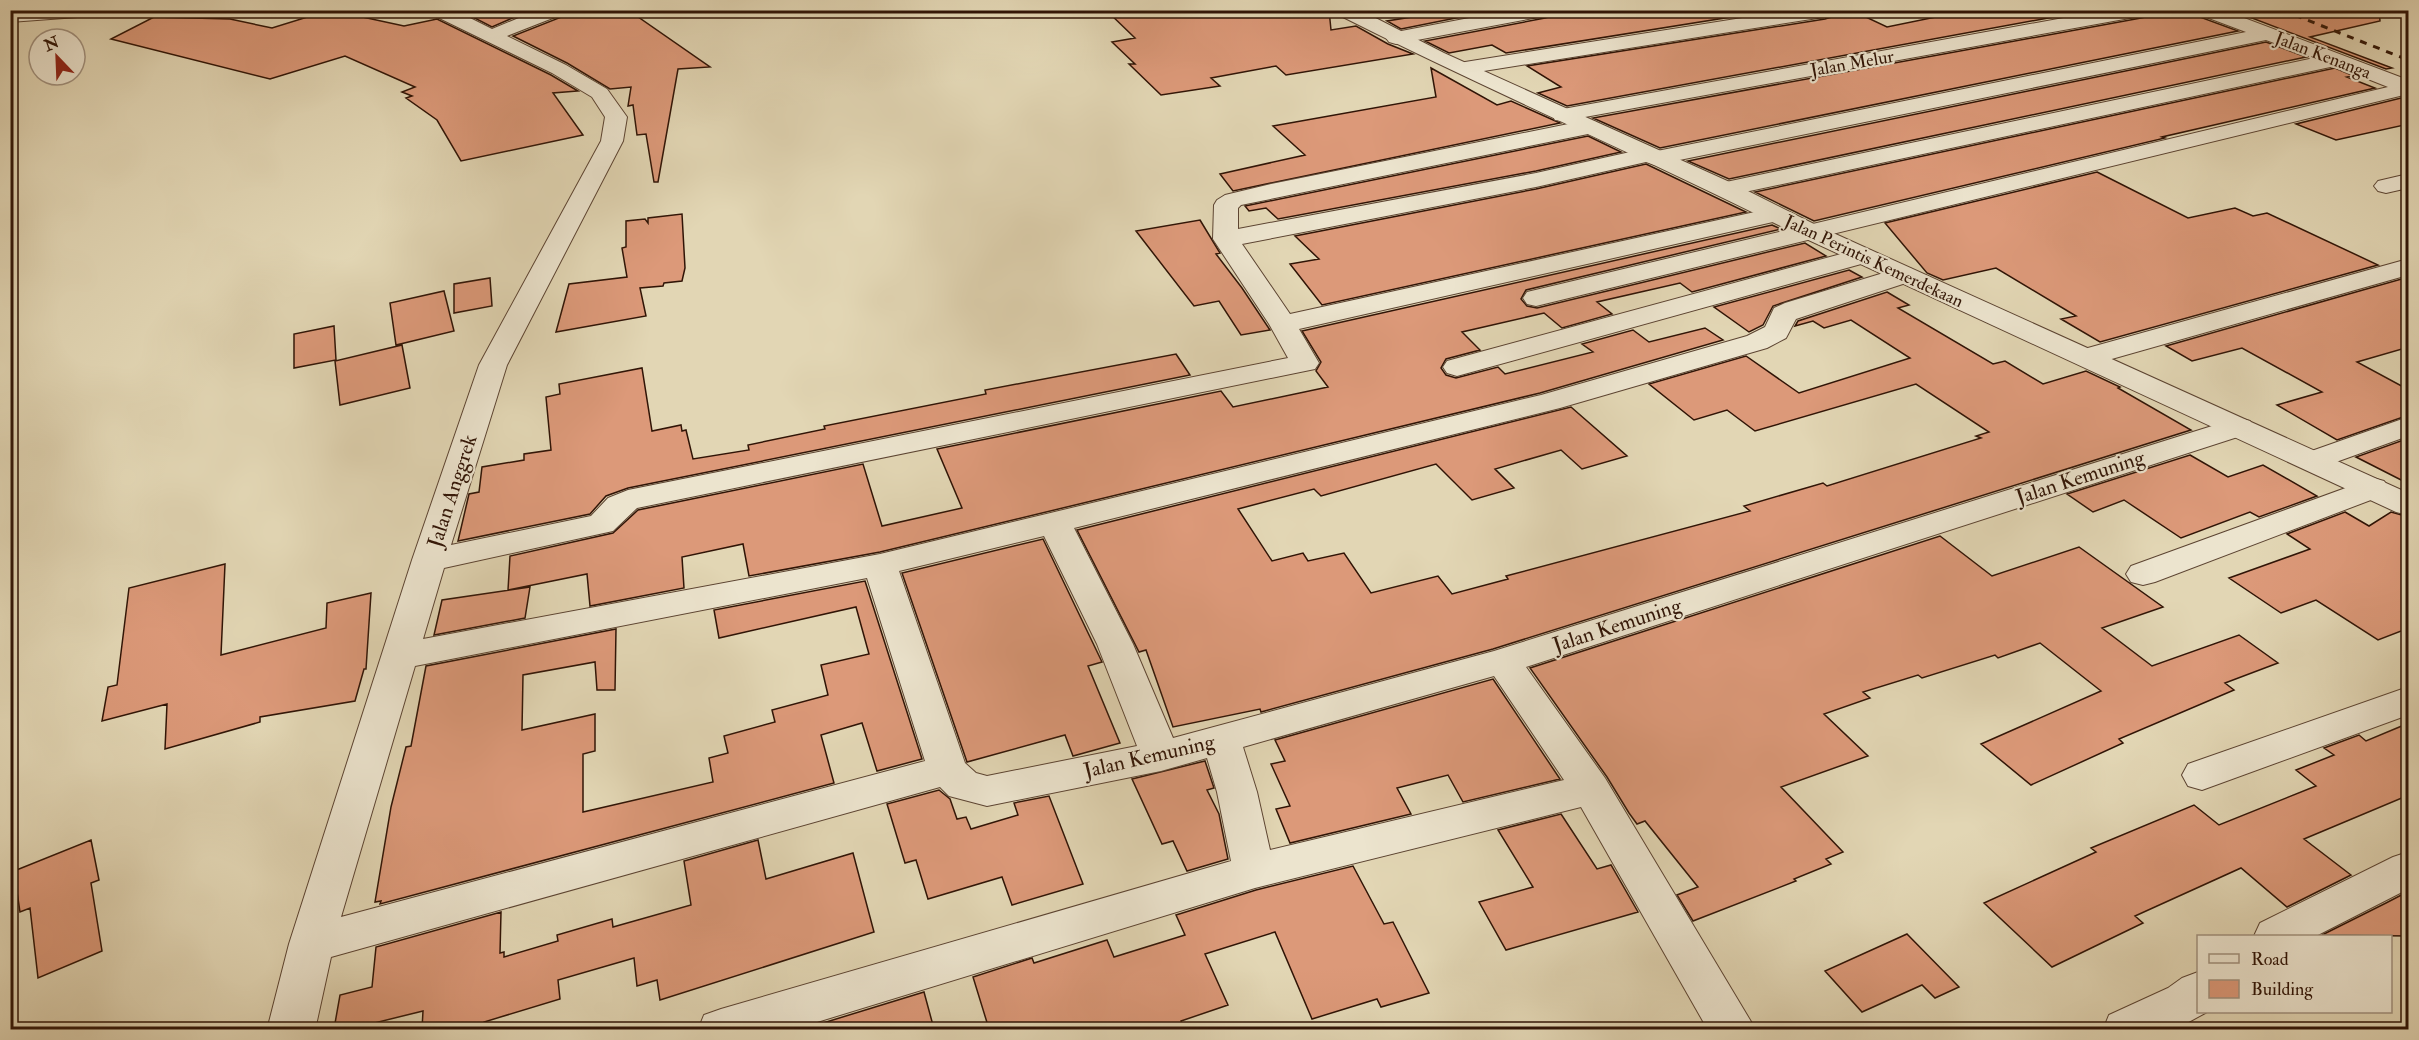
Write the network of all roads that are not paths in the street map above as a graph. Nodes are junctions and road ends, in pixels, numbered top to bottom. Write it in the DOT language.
graph roads {
  1 [pos="91,10"];
  2 [pos="438,10"];
  3 [pos="556,10"];
  4 [pos="1344,10"];
  5 [pos="1544,10"];
  6 [pos="1737,10"];
  7 [pos="2141,10"];
  8 [pos="2205,10"];
  9 [pos="1824,11"];
  10 [pos="10,16"];
  11 [pos="2267,34"];
  12 [pos="491,36"];
  13 [pos="1396,38"];
  14 [pos="1437,57"];
  15 [pos="2335,60"];
  16 [pos="1465,69"];
  17 [pos="2409,87"];
  18 [pos="1563,115"];
  19 [pos="1588,127"];
  20 [pos="1652,156"];
  21 [pos="1726,189"];
  22 [pos="1773,215"];
  23 [pos="1810,232"];
  24 [pos="1226,239"];
  25 [pos="1863,256"];
  26 [pos="2409,267"];
  27 [pos="1903,275"];
  28 [pos="1536,298"];
  29 [pos="1283,324"];
  30 [pos="2087,357"];
  31 [pos="1457,367"];
  32 [pos="2409,426"];
  33 [pos="2238,427"];
  34 [pos="2314,461"];
  35 [pos="2373,488"];
  36 [pos="2409,505"];
  37 [pos="1055,524"];
  38 [pos="429,560"];
  39 [pos="880,565"];
  40 [pos="2143,574"];
  41 [pos="400,656"];
  42 [pos="1503,661"];
  43 [pos="2409,701"];
  44 [pos="1221,739"];
  45 [pos="1161,756"];
  46 [pos="948,770"];
  47 [pos="2202,775"];
  48 [pos="1591,789"];
  49 [pos="2409,869"];
  50 [pos="1255,871"];
  51 [pos="2279,935"];
  52 [pos="311,944"];
  53 [pos="2197,993"];
  54 [pos="291,1029"];
  55 [pos="721,1029"];
  56 [pos="1733,1029"];
  57 [pos="2126,1029"];
  1 -- 10 [label="street"];
  2 -- 12 [label="street, Jalan Anggrek"];
  3 -- 12 [label="street"];
  4 -- 13 [label="street, Jalan Perintis Kemerdekaan"];
  5 -- 13 [label="street"];
  6 -- 14 [label="street"];
  7 -- 18 [label="street, Jalan Melur"];
  8 -- 11 [label="street, Jalan Kenanga"];
  9 -- 16 [label="street"];
  11 -- 15 [label="street, Jalan Kenanga"];
  11 -- 20 [label="street"];
  12 -- 38 [label="street, Jalan Anggrek"];
  13 -- 14 [label="street, Jalan Perintis Kemerdekaan"];
  14 -- 16 [label="street, Jalan Perintis Kemerdekaan"];
  15 -- 17 [label="street, Jalan Kenanga"];
  15 -- 21 [label="street"];
  16 -- 18 [label="street, Jalan Perintis Kemerdekaan"];
  17 -- 23 [label="street"];
  18 -- 19 [label="street, Jalan Perintis Kemerdekaan"];
  19 -- 20 [label="street, Jalan Perintis Kemerdekaan"];
  19 -- 24 [label="street"];
  20 -- 21 [label="street, Jalan Perintis Kemerdekaan"];
  20 -- 24 [label="street"];
  21 -- 22 [label="street, Jalan Perintis Kemerdekaan"];
  22 -- 23 [label="street, Jalan Perintis Kemerdekaan"];
  22 -- 29 [label="street"];
  23 -- 25 [label="street, Jalan Perintis Kemerdekaan"];
  23 -- 28 [label="street"];
  24 -- 29 [label="street"];
  25 -- 27 [label="street, Jalan Perintis Kemerdekaan"];
  25 -- 31 [label="street"];
  26 -- 30 [label="street"];
  27 -- 30 [label="street, Jalan Perintis Kemerdekaan"];
  27 -- 37 [label="street"];
  29 -- 38 [label="street"];
  30 -- 33 [label="street, Jalan Perintis Kemerdekaan"];
  32 -- 34 [label="street"];
  33 -- 34 [label="street, Jalan Perintis Kemerdekaan"];
  33 -- 42 [label="street, Jalan Kemuning"];
  34 -- 35 [label="street, Jalan Perintis Kemerdekaan"];
  35 -- 36 [label="street, Jalan Perintis Kemerdekaan"];
  35 -- 40 [label="street"];
  37 -- 39 [label="street"];
  37 -- 45 [label="street"];
  38 -- 41 [label="street, Jalan Anggrek"];
  39 -- 41 [label="street"];
  39 -- 46 [label="street"];
  41 -- 52 [label="street, Jalan Anggrek"];
  42 -- 44 [label="street, Jalan Kemuning"];
  42 -- 48 [label="street"];
  43 -- 47 [label="street"];
  44 -- 45 [label="street, Jalan Kemuning"];
  44 -- 50 [label="street"];
  45 -- 46 [label="street, Jalan Kemuning"];
  46 -- 52 [label="street"];
  48 -- 50 [label="street"];
  48 -- 56 [label="street"];
  49 -- 51 [label="street"];
  50 -- 55 [label="street"];
  52 -- 54 [label="street, Jalan Anggrek"];
  53 -- 57 [label="street"];
}
